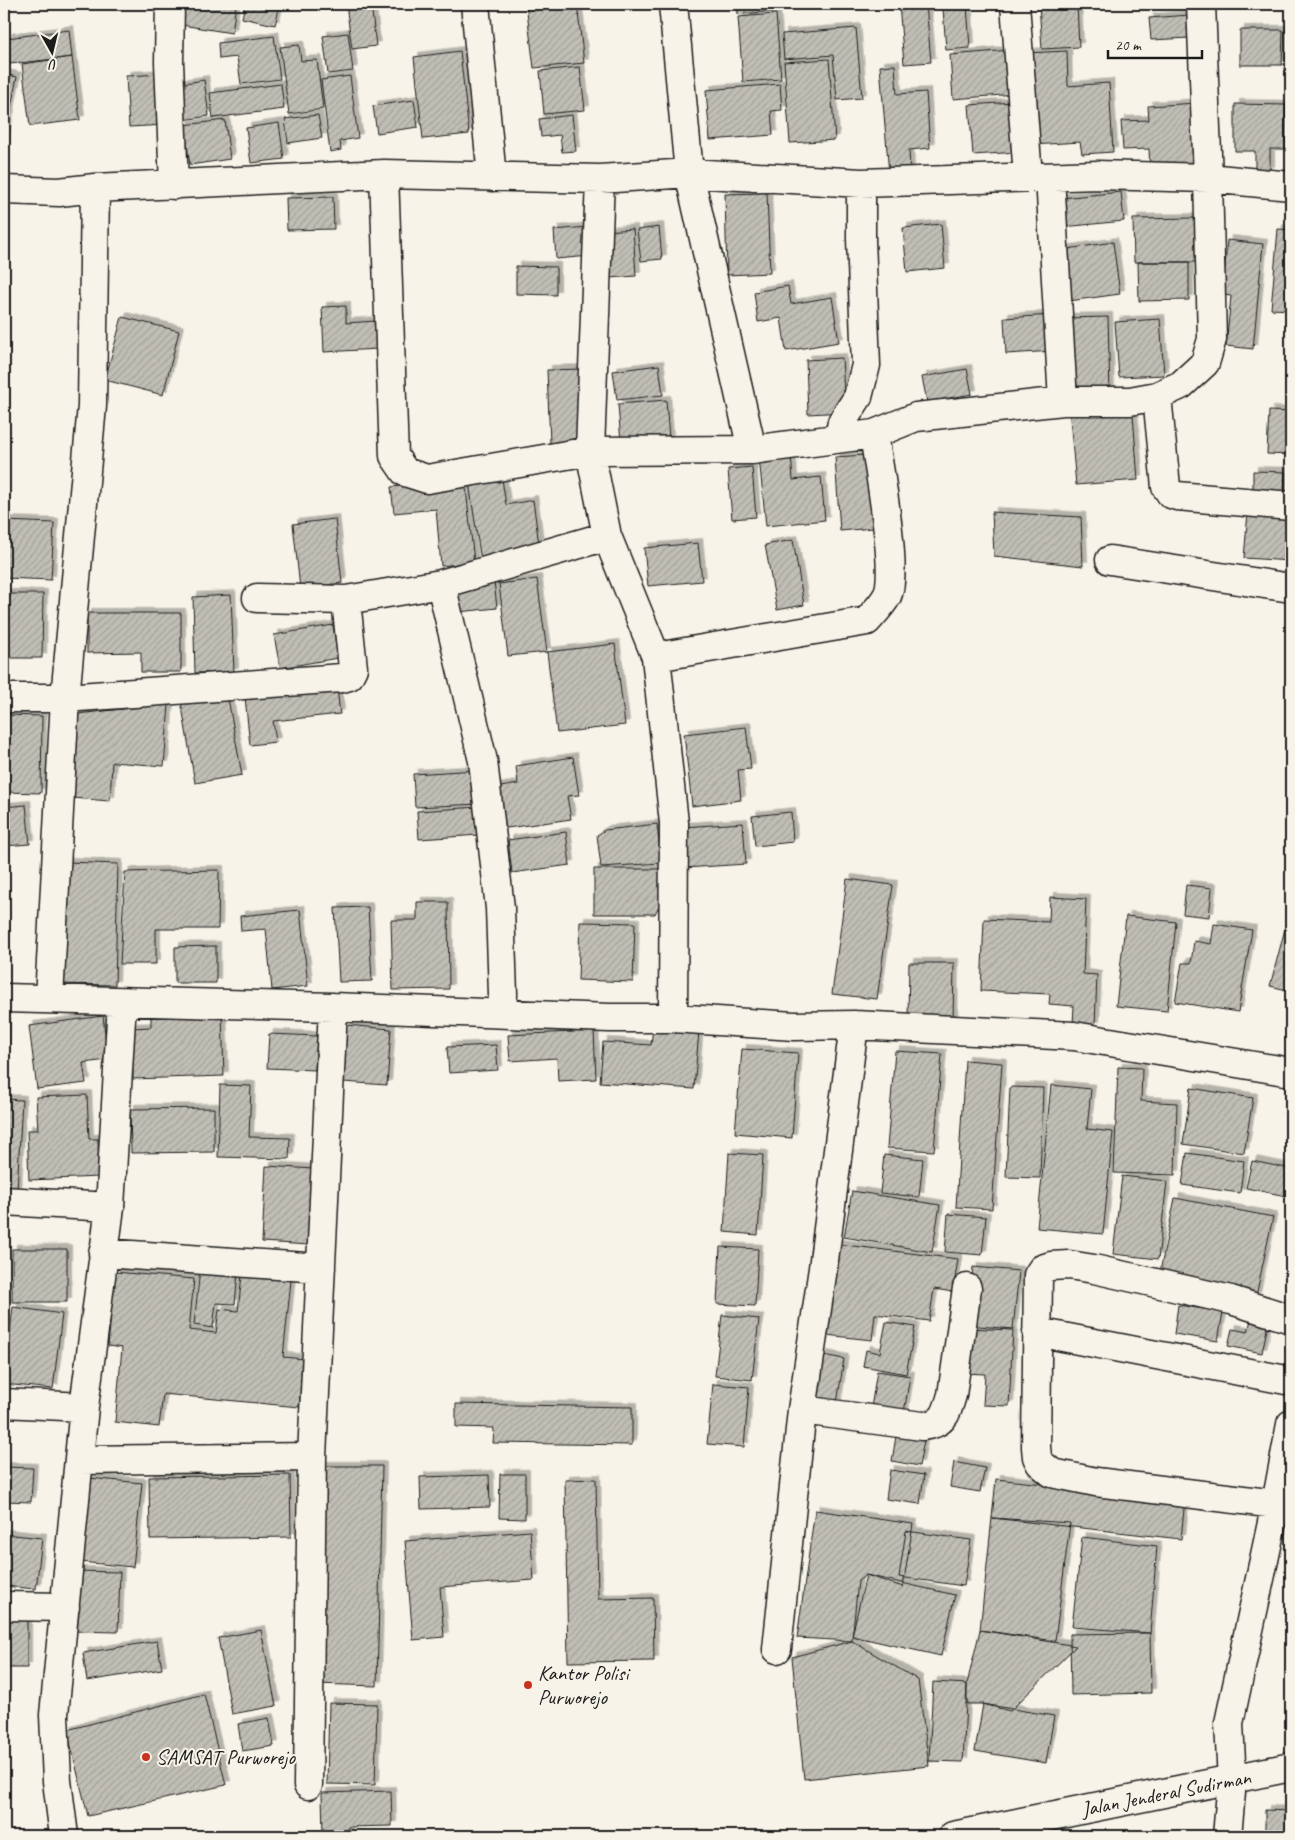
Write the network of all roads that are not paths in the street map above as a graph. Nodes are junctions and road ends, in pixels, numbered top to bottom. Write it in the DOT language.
graph roads {
  1 [pos="170,4"];
  2 [pos="475,4"];
  3 [pos="673,4"];
  4 [pos="1015,4"];
  5 [pos="1201,4"];
  6 [pos="688,173"];
  7 [pos="384,174"];
  8 [pos="492,177"];
  9 [pos="1039,177"];
  10 [pos="600,178"];
  11 [pos="1208,178"];
  12 [pos="861,183"];
  13 [pos="174,185"];
  14 [pos="1291,186"];
  15 [pos="95,188"];
  16 [pos="4,190"];
  17 [pos="1157,396"];
  18 [pos="1063,401"];
  19 [pos="874,434"];
  20 [pos="839,438"];
  21 [pos="752,450"];
  22 [pos="590,452"];
  23 [pos="1291,506"];
  24 [pos="607,536"];
  25 [pos="1110,560"];
  26 [pos="442,584"];
  27 [pos="1291,588"];
  28 [pos="257,598"];
  29 [pos="346,600"];
  30 [pos="656,657"];
  31 [pos="4,698"];
  32 [pos="65,698"];
  33 [pos="4,998"];
  34 [pos="49,1000"];
  35 [pos="122,1002"];
  36 [pos="333,1007"];
  37 [pos="502,1013"];
  38 [pos="674,1018"];
  39 [pos="854,1025"];
  40 [pos="1291,1072"];
  41 [pos="4,1201"];
  42 [pos="110,1207"];
  43 [pos="103,1253"];
  44 [pos="321,1268"];
  45 [pos="967,1288"];
  46 [pos="1291,1319"];
  47 [pos="1037,1332"];
  48 [pos="1291,1382"];
  49 [pos="4,1403"];
  50 [pos="84,1407"];
  51 [pos="802,1410"];
  52 [pos="1291,1424"];
  53 [pos="312,1457"];
  54 [pos="80,1460"];
  55 [pos="1276,1504"];
  56 [pos="4,1606"];
  57 [pos="65,1607"];
  58 [pos="777,1649"];
  59 [pos="1291,1767"];
  60 [pos="1232,1781"];
  61 [pos="308,1785"];
  62 [pos="64,1836"];
  63 [pos="953,1836"];
  64 [pos="1227,1836"];
  1 -- 13 [label="street"];
  2 -- 8 [label="street"];
  3 -- 6 [label="street"];
  4 -- 9 [label="street"];
  5 -- 11 [label="street"];
  6 -- 10 [label="street"];
  6 -- 12 [label="street"];
  6 -- 21 [label="street"];
  7 -- 8 [label="street"];
  7 -- 13 [label="street"];
  7 -- 22 [label="street"];
  8 -- 10 [label="street"];
  9 -- 11 [label="street"];
  9 -- 12 [label="street"];
  9 -- 18 [label="street"];
  10 -- 22 [label="street"];
  11 -- 14 [label="street"];
  11 -- 17 [label="street"];
  12 -- 20 [label="street"];
  13 -- 15 [label="street"];
  15 -- 16 [label="street"];
  15 -- 32 [label="street"];
  17 -- 18 [label="street"];
  17 -- 23 [label="street"];
  18 -- 19 [label="street"];
  19 -- 20 [label="street"];
  19 -- 30 [label="street"];
  20 -- 21 [label="street"];
  21 -- 22 [label="street"];
  22 -- 24 [label="street"];
  24 -- 26 [label="street"];
  24 -- 30 [label="street"];
  25 -- 27 [label="street"];
  26 -- 29 [label="street"];
  26 -- 37 [label="street"];
  28 -- 29 [label="street"];
  29 -- 32 [label="street"];
  30 -- 38 [label="street"];
  31 -- 32 [label="street"];
  32 -- 34 [label="street"];
  33 -- 34 [label="street"];
  34 -- 35 [label="street"];
  35 -- 36 [label="street"];
  35 -- 42 [label="street"];
  36 -- 37 [label="street"];
  36 -- 44 [label="street"];
  37 -- 38 [label="street"];
  38 -- 39 [label="street"];
  39 -- 40 [label="street"];
  39 -- 51 [label="street"];
  41 -- 42 [label="street"];
  42 -- 43 [label="street"];
  43 -- 44 [label="street"];
  43 -- 50 [label="street"];
  44 -- 53 [label="street"];
  45 -- 51 [label="street"];
  46 -- 47 [label="street"];
  47 -- 48 [label="street"];
  47 -- 55 [label="street"];
  49 -- 50 [label="street"];
  50 -- 54 [label="street"];
  51 -- 58 [label="street"];
  52 -- 55 [label="street"];
  53 -- 54 [label="street"];
  53 -- 61 [label="street"];
  54 -- 57 [label="street"];
  55 -- 60 [label="street"];
  56 -- 57 [label="street"];
  57 -- 62 [label="street"];
  59 -- 60 [label="street, Jalan Jenderal Sudirman"];
  60 -- 63 [label="street, Jalan Jenderal Sudirman"];
  60 -- 64 [label="street"];
}
